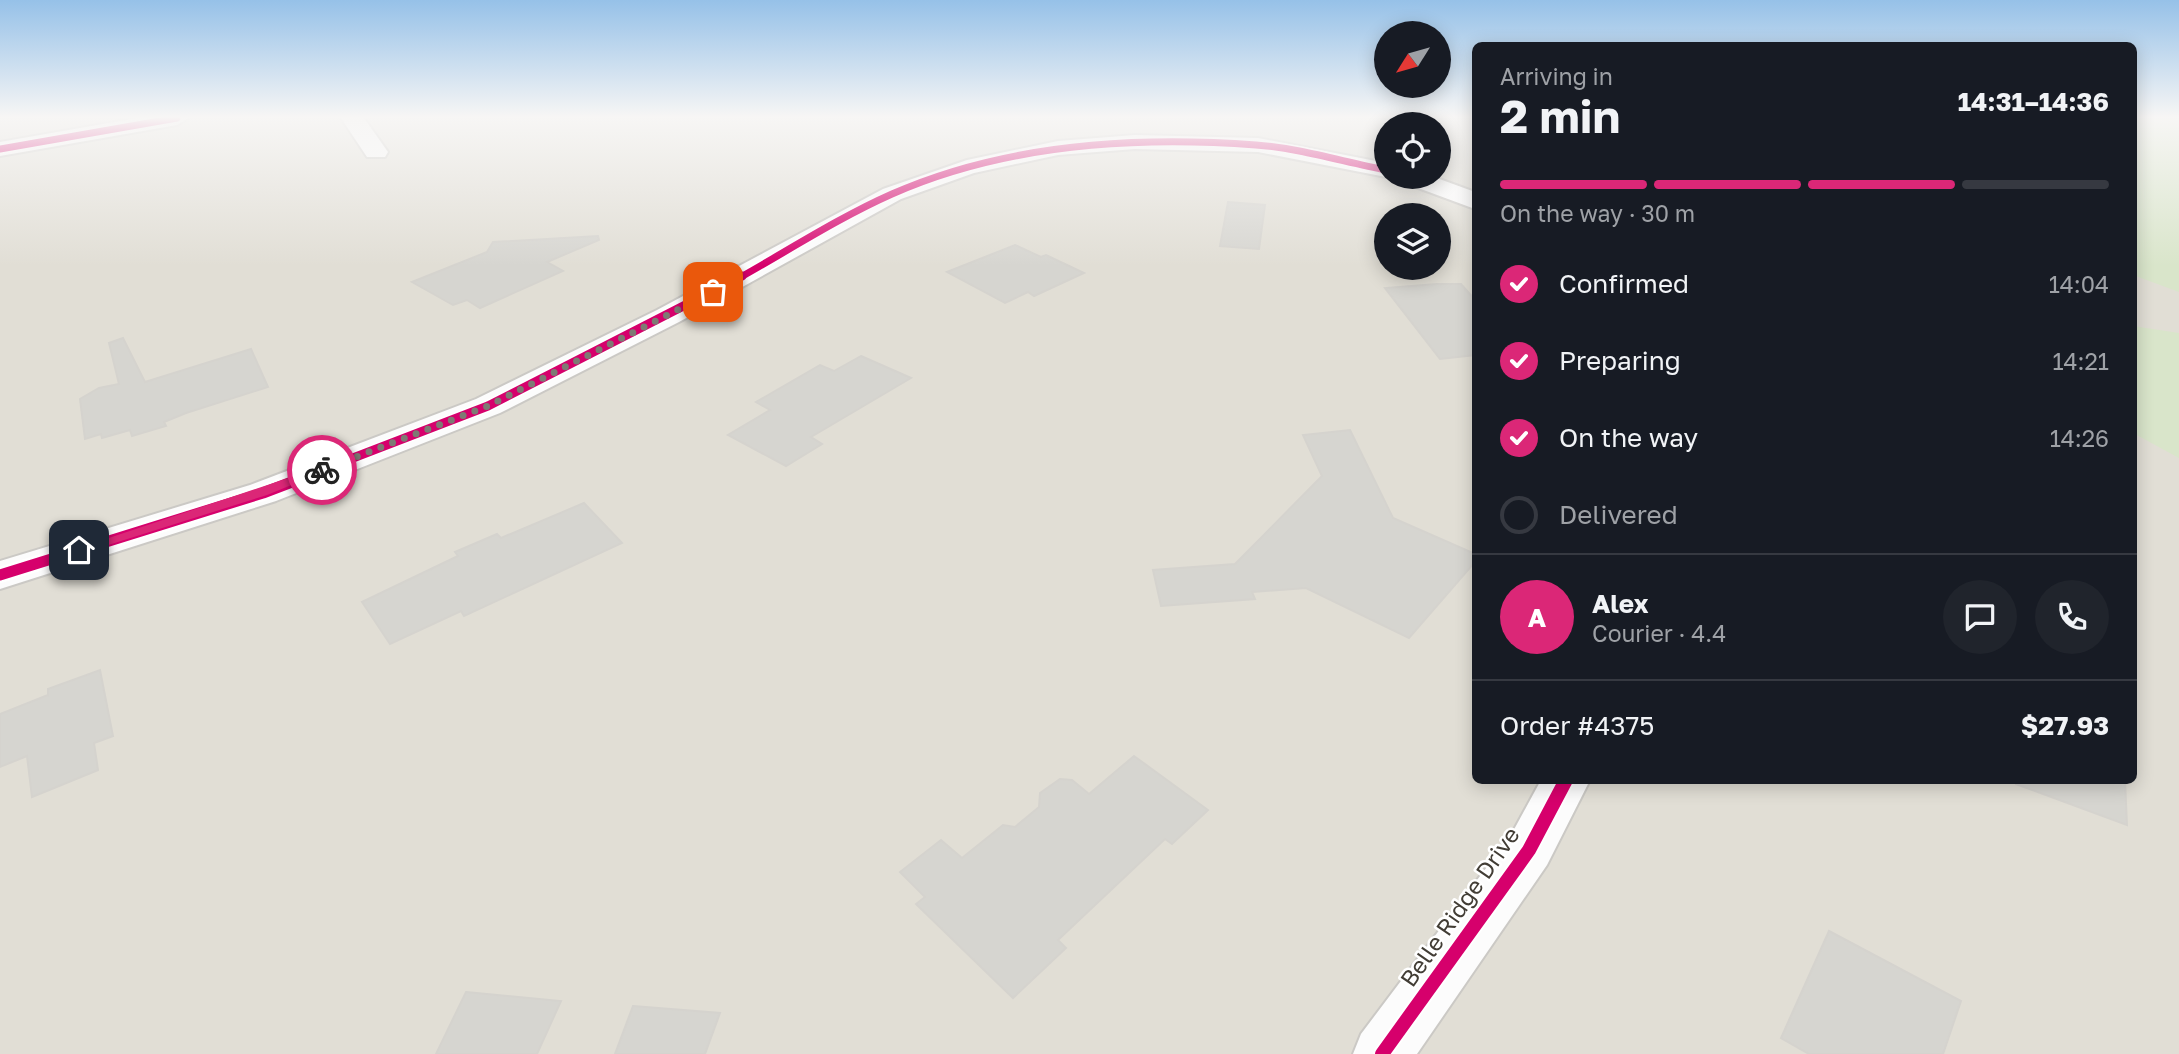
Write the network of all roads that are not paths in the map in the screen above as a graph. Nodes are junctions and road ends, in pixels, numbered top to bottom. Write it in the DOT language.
graph roads {
  1 [pos="966,167"];
  2 [pos="1443,189"];
  3 [pos="1472,200"];
  4 [pos="0,575"];
  5 [pos="1564,784"];
  6 [pos="1382,1054"];
  1 -- 4 [label="street"];
  2 -- 3 [label="street"];
  5 -- 6 [label="street, Belle Ridge Drive"];
}
